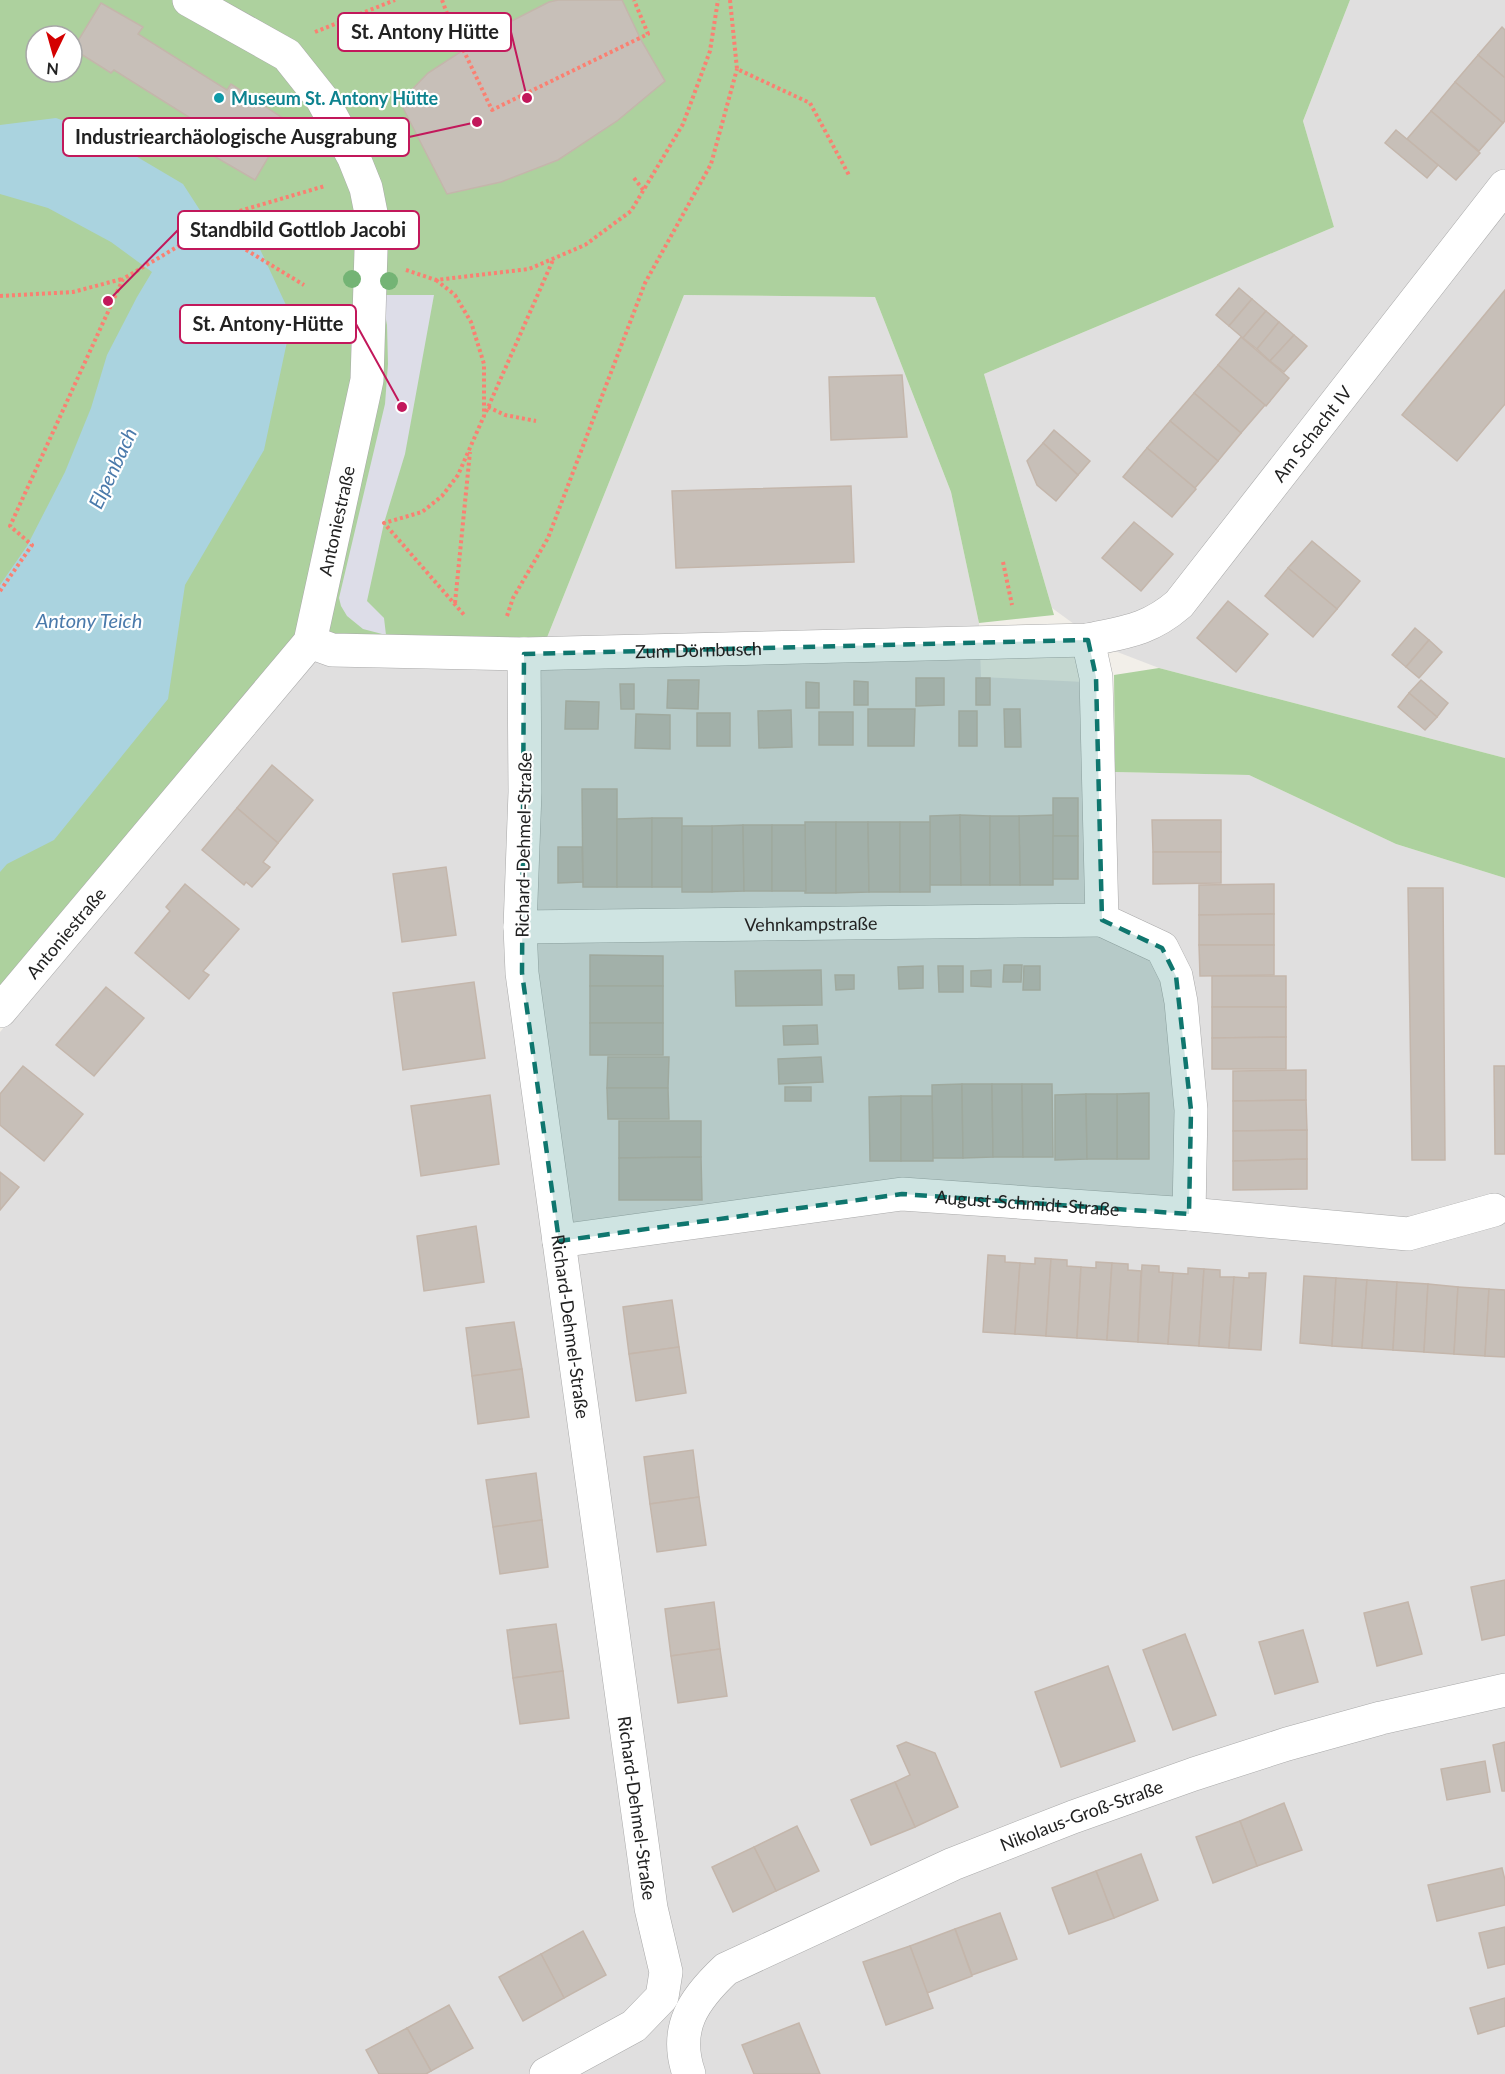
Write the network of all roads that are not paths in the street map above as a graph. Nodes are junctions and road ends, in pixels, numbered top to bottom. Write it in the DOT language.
graph roads {
  1 [pos="189,0"];
  2 [pos="1505,186"];
  3 [pos="1088,640"];
  4 [pos="310,642"];
  5 [pos="494,653"];
  6 [pos="1102,920"];
  7 [pos="520,927"];
  8 [pos="0,1011"];
  9 [pos="1494,1210"];
  10 [pos="1189,1214"];
  11 [pos="559,1241"];
  12 [pos="1505,1690"];
  13 [pos="546,2074"];
  14 [pos="689,2074"];
  1 -- 4 [label="street, Antoniestraße"];
  2 -- 3 [label="street, Am Schacht IV"];
  3 -- 5 [label="street, Zum Dörnbusch"];
  3 -- 6 [label="street"];
  4 -- 5 [label="street, Zum Dörnbusch"];
  4 -- 8 [label="street, Antoniestraße"];
  5 -- 7 [label="street, Richard-Dehmel-Straße"];
  6 -- 7 [label="street, Vehnkampstraße"];
  6 -- 10 [label="street, Vehnkampstraße"];
  7 -- 11 [label="street, Richard-Dehmel-Straße"];
  9 -- 10 [label="street, August-Schmidt-Straße"];
  10 -- 11 [label="street, August-Schmidt-Straße"];
  11 -- 13 [label="street, Richard-Dehmel-Straße"];
  12 -- 14 [label="street, Nikolaus-Groß-Straße"];
}
